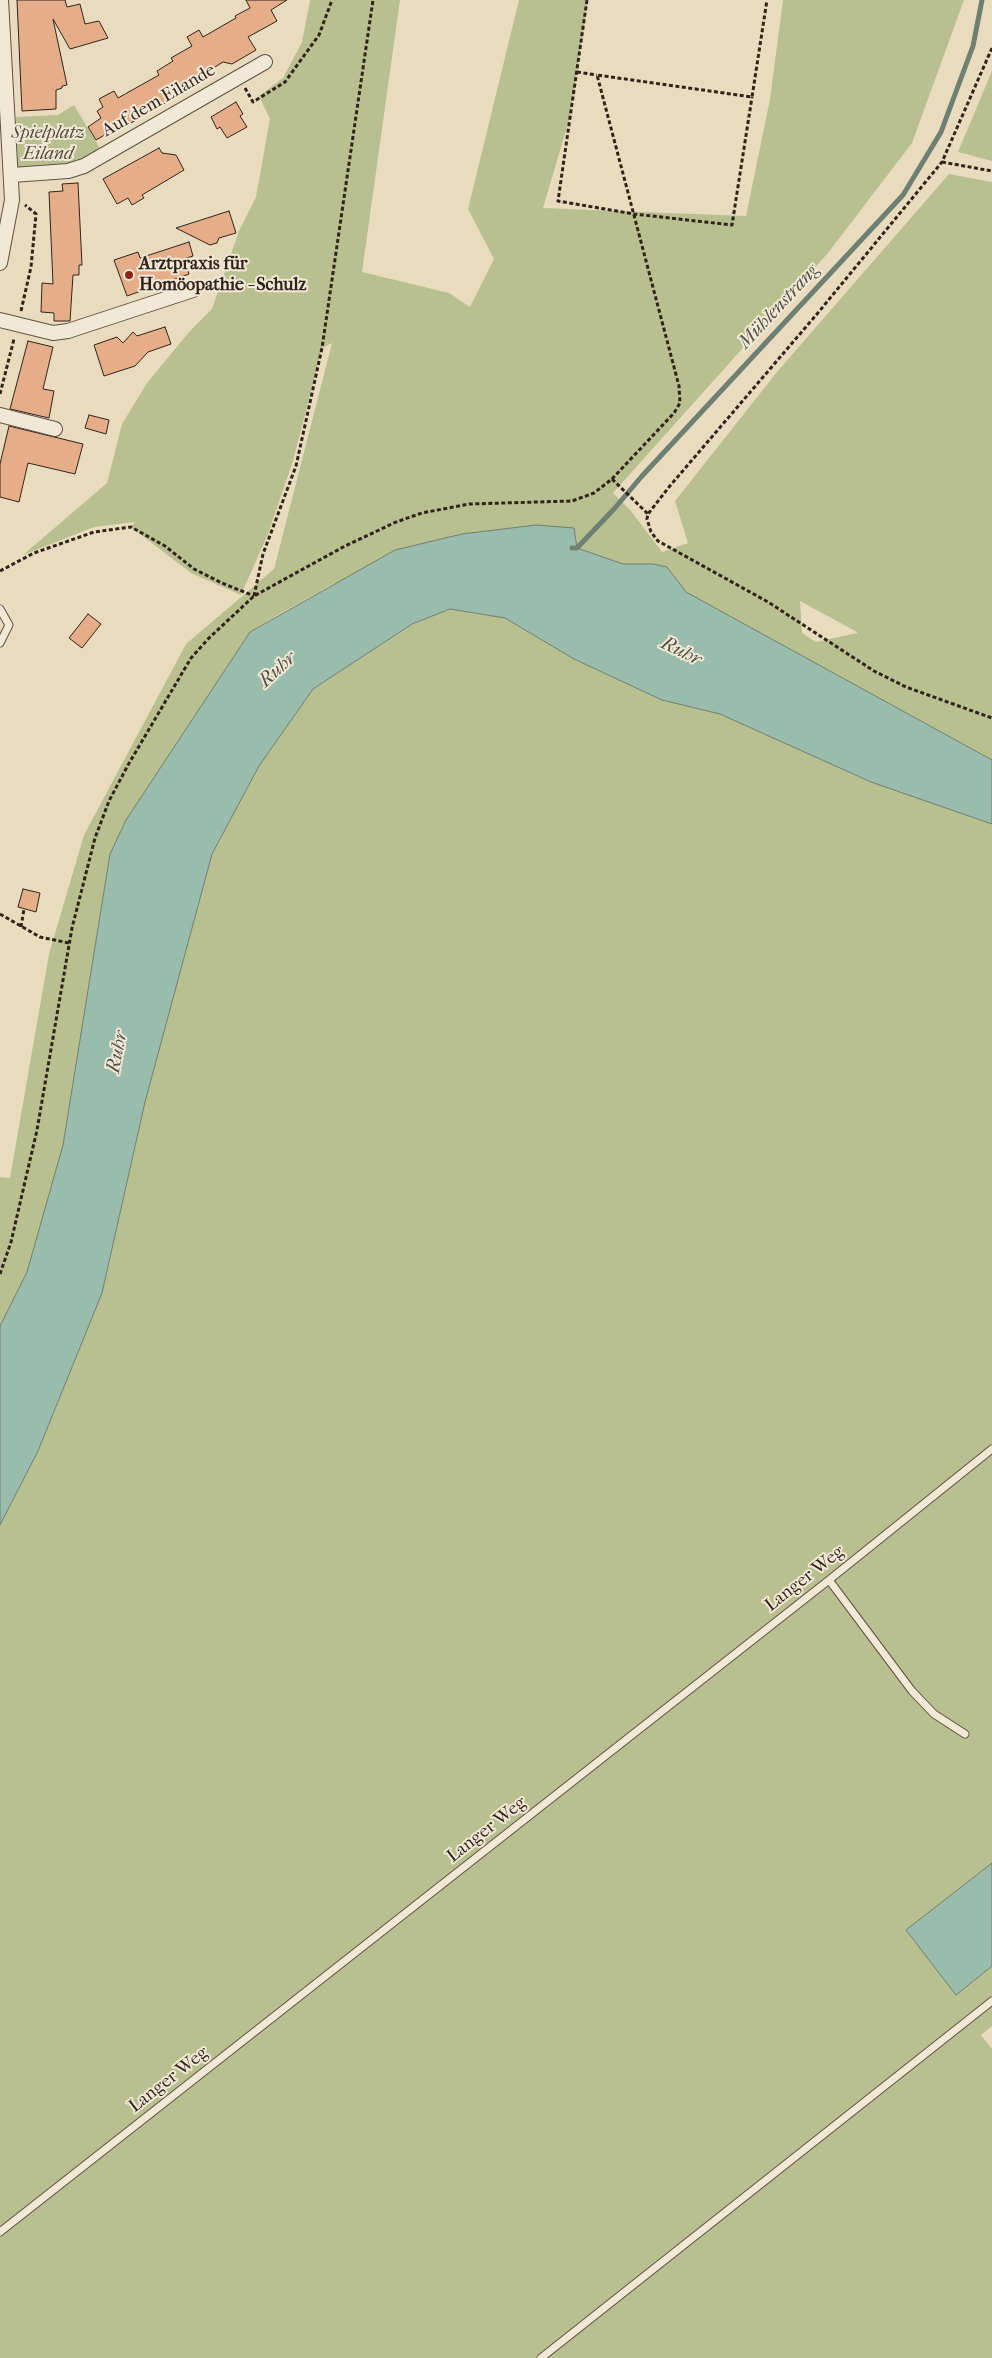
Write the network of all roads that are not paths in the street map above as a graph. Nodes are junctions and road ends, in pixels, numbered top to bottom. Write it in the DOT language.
graph roads {
  1 [pos="1,0"];
  2 [pos="265,62"];
  3 [pos="5,130"];
  4 [pos="12,175"];
  5 [pos="0,263"];
  6 [pos="193,290"];
  7 [pos="0,320"];
  8 [pos="0,415"];
  9 [pos="55,429"];
  10 [pos="0,609"];
  11 [pos="0,642"];
  12 [pos="992,1449"];
  13 [pos="829,1580"];
  14 [pos="965,1734"];
  15 [pos="992,2001"];
  16 [pos="0,2232"];
  17 [pos="541,2358"];
  1 -- 3 [label="street"];
  2 -- 4 [label="street, Auf dem Eilande"];
  3 -- 4 [label="street"];
  4 -- 5 [label="street"];
  6 -- 7 [label="street"];
  8 -- 9 [label="street"];
  10 -- 11 [label="lane"];
  12 -- 13 [label="lane, Langer Weg"];
  13 -- 14 [label="lane"];
  13 -- 16 [label="lane, Langer Weg"];
  15 -- 17 [label="lane"];
}
